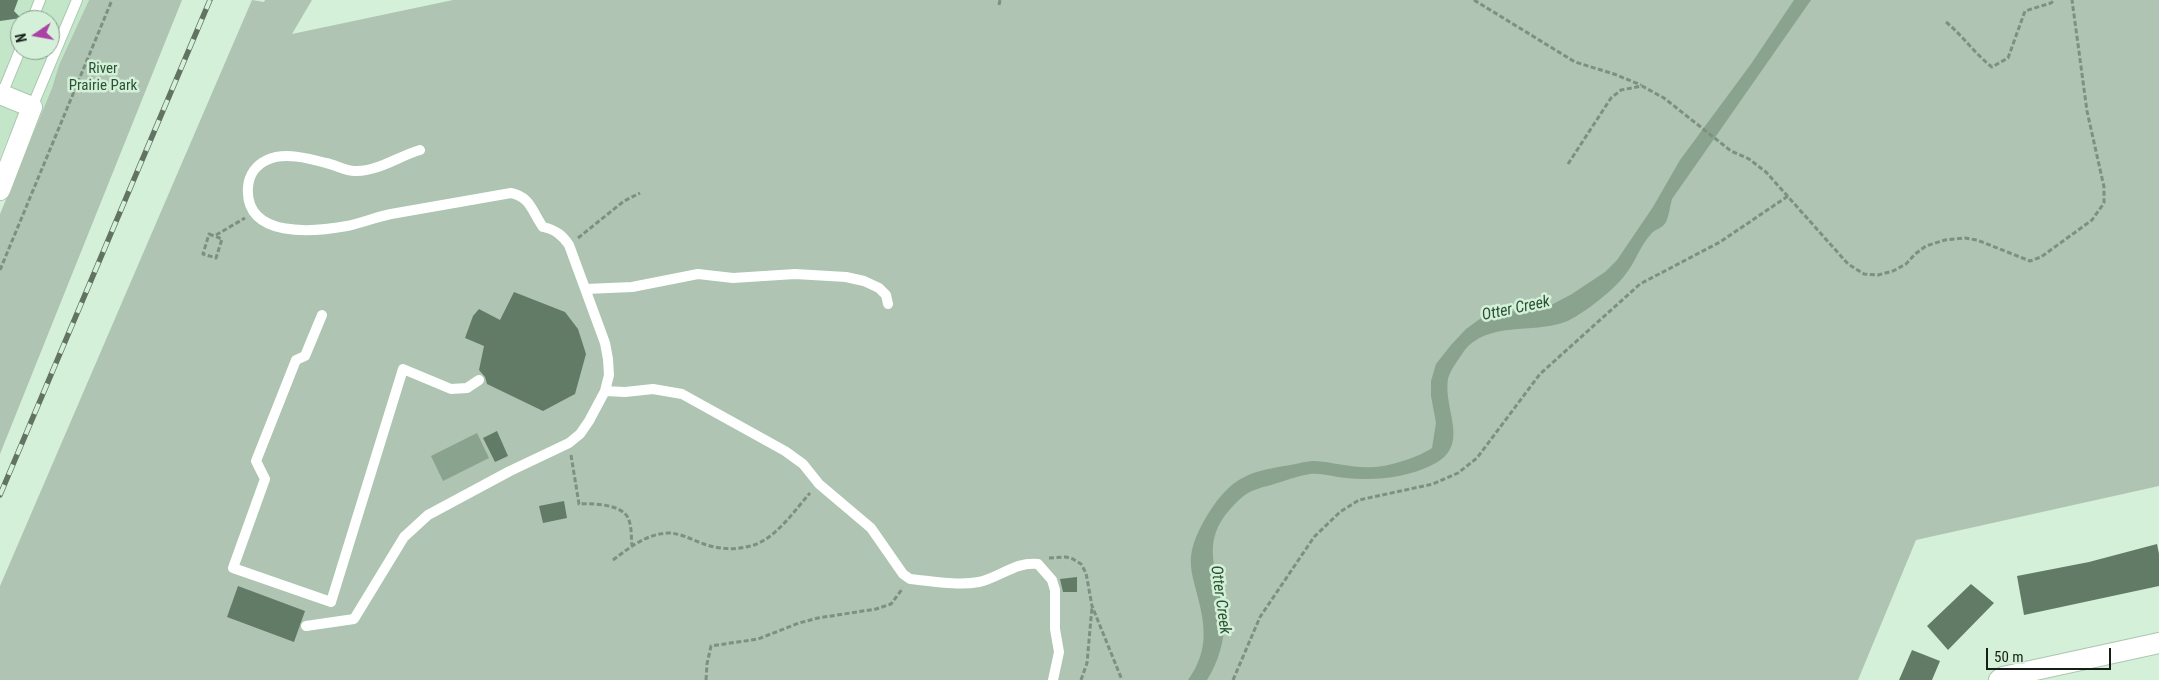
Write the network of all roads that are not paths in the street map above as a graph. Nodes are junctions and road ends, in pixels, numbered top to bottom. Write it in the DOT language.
graph roads {
  1 [pos="77,0"];
  2 [pos="16,60"];
  3 [pos="1,94"];
  4 [pos="32,107"];
  5 [pos="420,150"];
  6 [pos="0,190"];
  7 [pos="586,289"];
  8 [pos="888,304"];
  9 [pos="322,315"];
  10 [pos="479,380"];
  11 [pos="605,391"];
  12 [pos="306,626"];
  13 [pos="2159,643"];
  14 [pos="1053,680"];
  15 [pos="1999,680"];
  1 -- 4 [label="lane"];
  2 -- 3 [label="lane"];
  3 -- 4 [label="street"];
  4 -- 6 [label="street"];
  5 -- 7 [label="lane"];
  7 -- 8 [label="lane"];
  7 -- 11 [label="lane"];
  9 -- 10 [label="lane"];
  11 -- 12 [label="lane"];
  11 -- 14 [label="lane"];
  13 -- 15 [label="street"];
}
